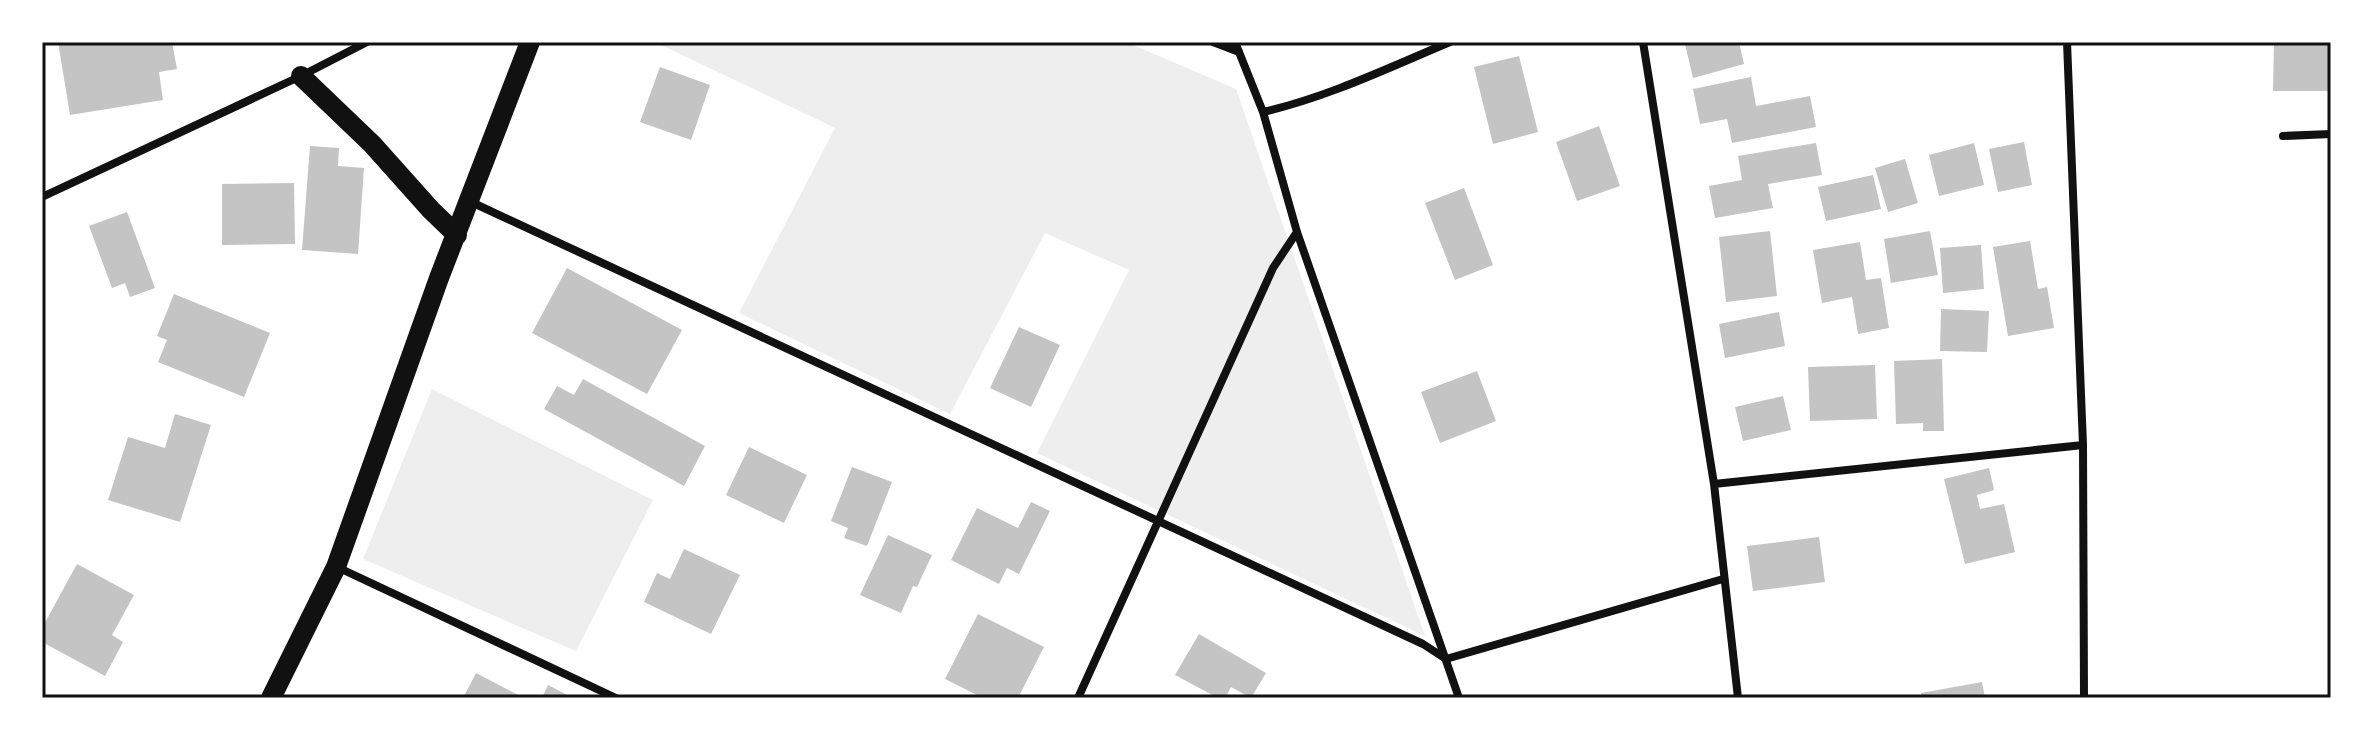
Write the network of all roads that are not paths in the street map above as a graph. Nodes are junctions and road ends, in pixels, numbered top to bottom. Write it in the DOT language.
graph roads {
  1 [pos="530,42"];
  2 [pos="1213,42"];
  3 [pos="1235,42"];
  4 [pos="1450,42"];
  5 [pos="1643,42"];
  6 [pos="2067,42"];
  7 [pos="360,43"];
  8 [pos="1239,52"];
  9 [pos="301,76"];
  10 [pos="1263,112"];
  11 [pos="2331,134"];
  12 [pos="2283,136"];
  13 [pos="42,197"];
  14 [pos="468,200"];
  15 [pos="1297,232"];
  16 [pos="457,235"];
  17 [pos="2083,445"];
  18 [pos="1714,484"];
  19 [pos="1160,522"];
  20 [pos="336,567"];
  21 [pos="1723,579"];
  22 [pos="1446,659"];
  23 [pos="271,698"];
  24 [pos="616,698"];
  25 [pos="1078,698"];
  26 [pos="1459,698"];
  27 [pos="1738,698"];
  28 [pos="2084,698"];
  1 -- 14 [label="main road"];
  2 -- 8 [label="street"];
  3 -- 8 [label="street"];
  4 -- 10 [label="street"];
  5 -- 18 [label="street"];
  6 -- 17 [label="street"];
  7 -- 9 [label="street"];
  8 -- 10 [label="street"];
  9 -- 13 [label="street"];
  9 -- 16 [label="main road"];
  10 -- 15 [label="street"];
  11 -- 12 [label="street"];
  14 -- 16 [label="main road"];
  14 -- 19 [label="street"];
  15 -- 19 [label="street"];
  15 -- 22 [label="street"];
  16 -- 20 [label="main road"];
  17 -- 18 [label="street"];
  17 -- 28 [label="street"];
  18 -- 21 [label="street"];
  19 -- 22 [label="street"];
  19 -- 25 [label="street"];
  20 -- 23 [label="main road"];
  20 -- 24 [label="street"];
  21 -- 22 [label="street"];
  21 -- 27 [label="street"];
  22 -- 26 [label="street"];
}
